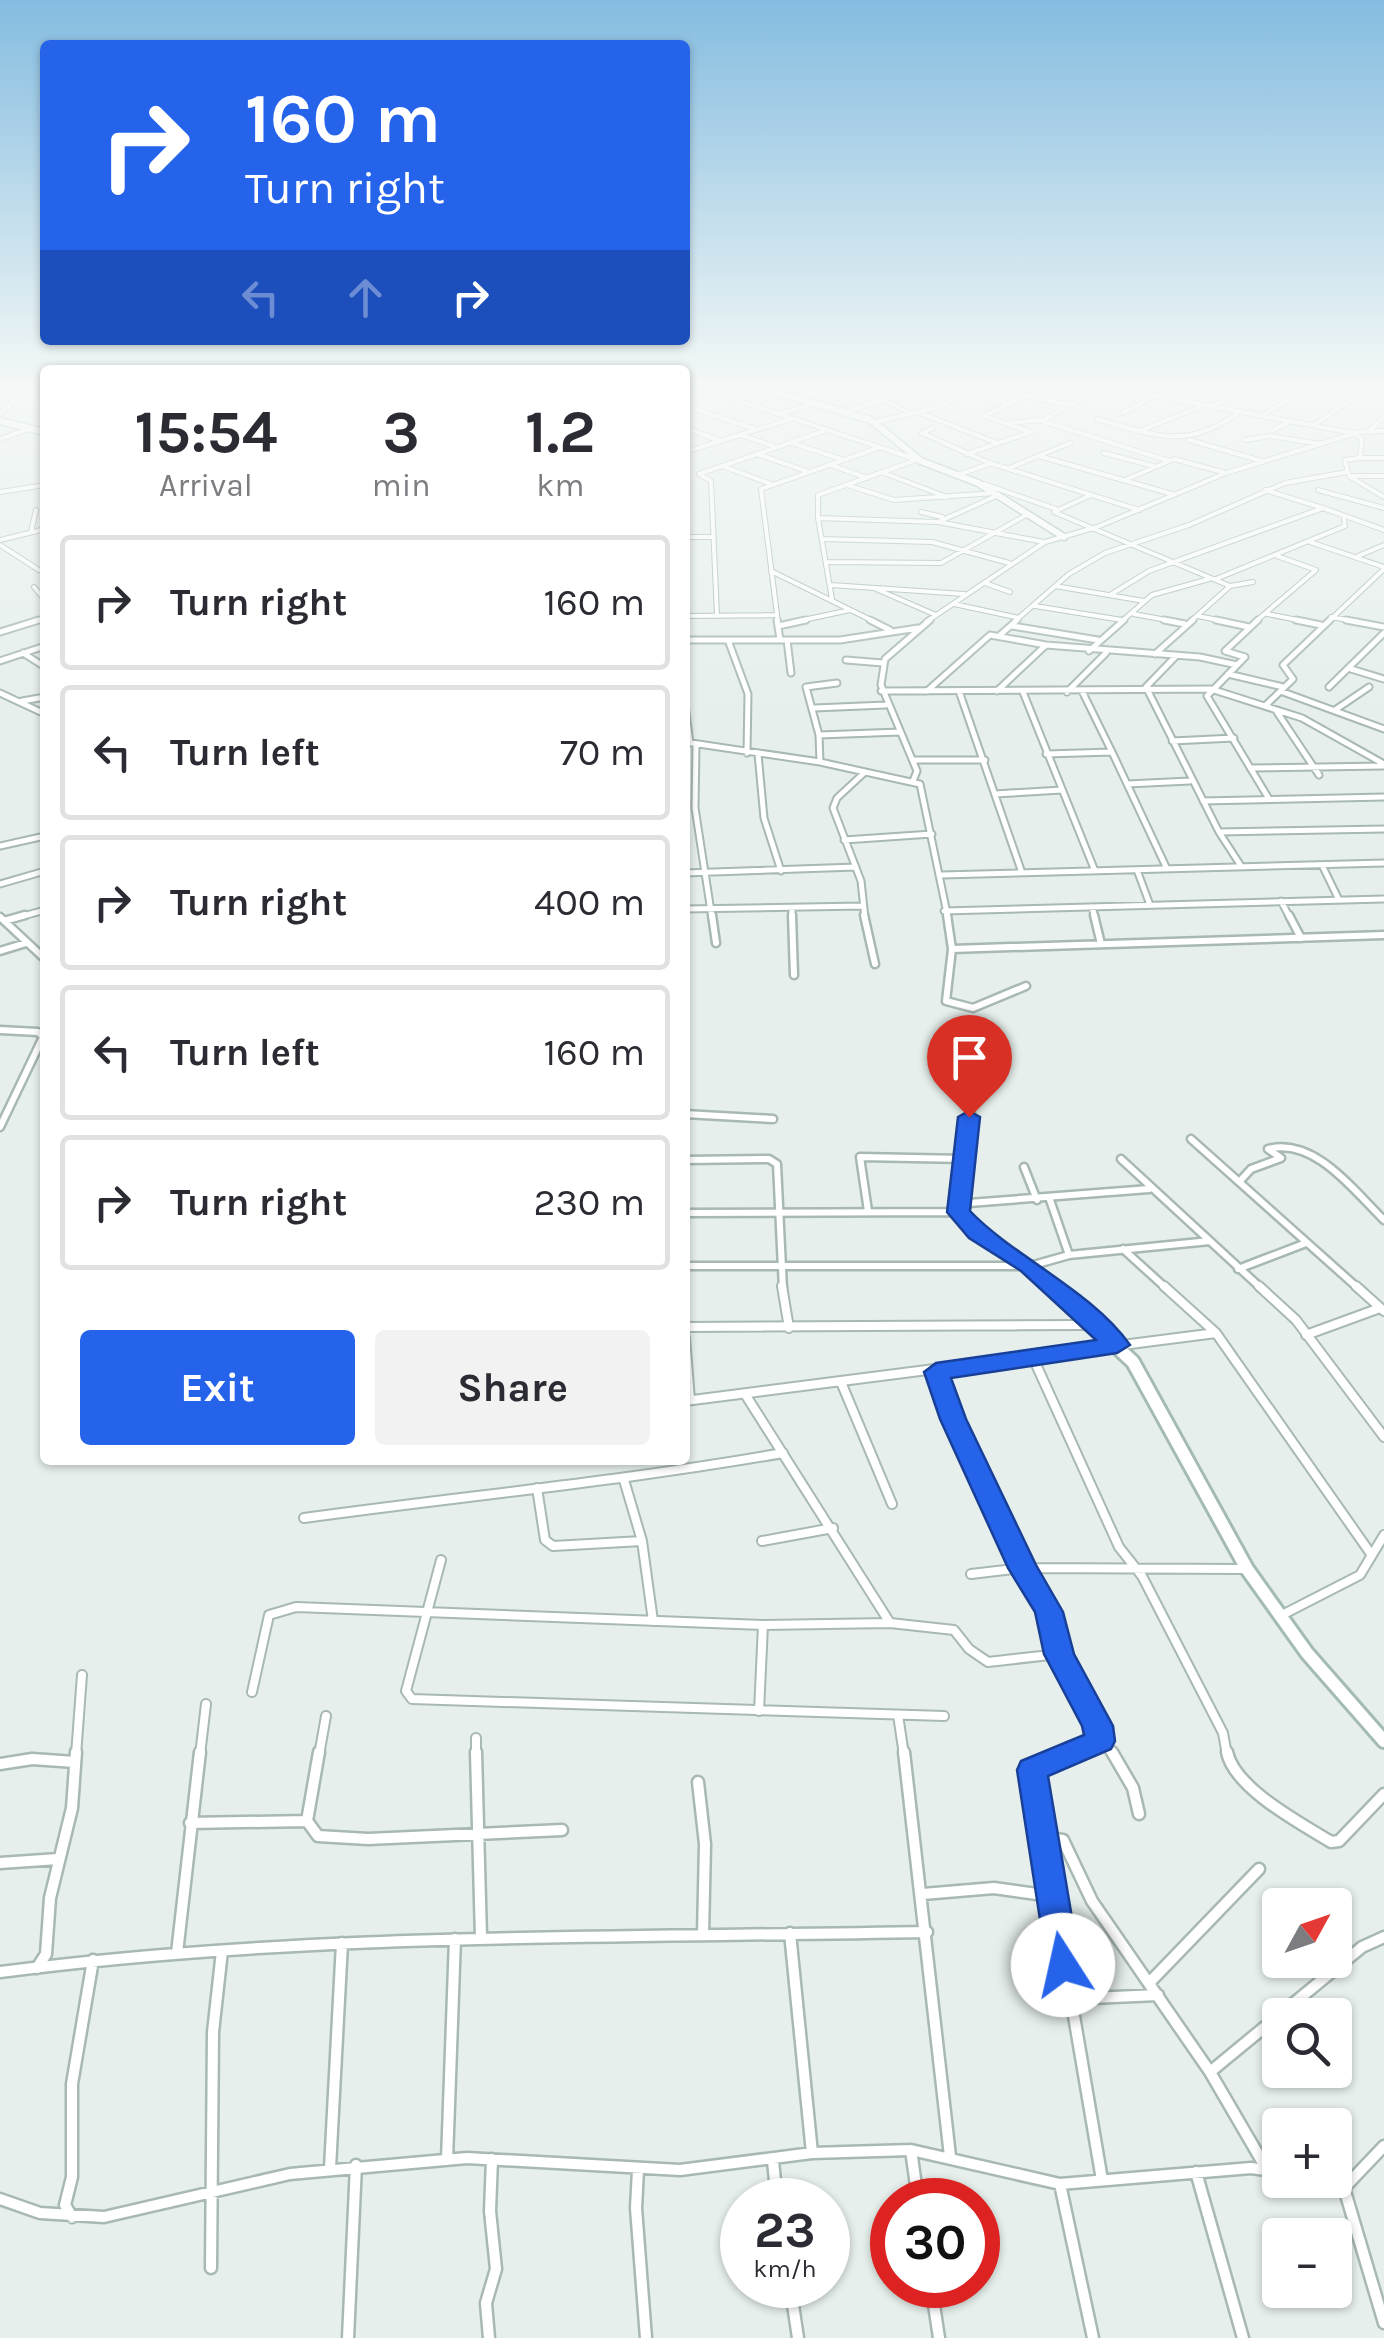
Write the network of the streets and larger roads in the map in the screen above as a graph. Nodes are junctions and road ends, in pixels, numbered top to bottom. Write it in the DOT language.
graph roads {
  1 [pos="709,495"];
  2 [pos="761,495"];
  3 [pos="818,495"];
  4 [pos="878,495"];
  5 [pos="943,495"];
  6 [pos="985,495"];
  7 [pos="996,495"];
  8 [pos="1000,495"];
  9 [pos="1014,495"];
  10 [pos="1092,495"];
  11 [pos="1171,495"];
  12 [pos="1253,495"];
  13 [pos="1281,495"];
  14 [pos="1337,495"];
  15 [pos="951,498"];
  16 [pos="1323,508"];
  17 [pos="1384,508"];
  18 [pos="1056,509"];
  19 [pos="36,510"];
  20 [pos="1139,510"];
  21 [pos="921,512"];
  22 [pos="1028,514"];
  23 [pos="818,518"];
  24 [pos="1344,518"];
  25 [pos="941,520"];
  26 [pos="1098,526"];
  27 [pos="40,530"];
  28 [pos="1384,530"];
  29 [pos="31,532"];
  30 [pos="991,533"];
  31 [pos="690,537"];
  32 [pos="711,537"];
  33 [pos="1064,537"];
  34 [pos="823,539"];
  35 [pos="0,542"];
  36 [pos="1046,542"];
  37 [pos="1309,542"];
  38 [pos="1134,544"];
  39 [pos="1384,545"];
  40 [pos="964,550"];
  41 [pos="1277,556"];
  42 [pos="1355,558"];
  43 [pos="826,562"];
  44 [pos="1172,562"];
  45 [pos="1010,564"];
  46 [pos="1384,568"];
  47 [pos="38,570"];
  48 [pos="771,570"];
  49 [pos="1213,579"];
  50 [pos="1370,580"];
  51 [pos="984,582"];
  52 [pos="1253,582"];
  53 [pos="1384,582"];
  54 [pos="830,585"];
  55 [pos="870,586"];
  56 [pos="1053,586"];
  57 [pos="1230,586"];
  58 [pos="34,587"];
  59 [pos="1010,592"];
  60 [pos="40,594"];
  61 [pos="965,595"];
  62 [pos="1110,595"];
  63 [pos="832,599"];
  64 [pos="1144,602"];
  65 [pos="952,604"];
  66 [pos="1034,606"];
  67 [pos="850,610"];
  68 [pos="1132,614"];
  69 [pos="1267,614"];
  70 [pos="777,615"];
  71 [pos="936,615"];
  72 [pos="690,616"];
  73 [pos="717,616"];
  74 [pos="1197,616"];
  75 [pos="1332,617"];
  76 [pos="1019,618"];
  77 [pos="40,619"];
  78 [pos="1122,620"];
  79 [pos="1184,624"];
  80 [pos="778,626"];
  81 [pos="1011,626"];
  82 [pos="1322,626"];
  83 [pos="1251,627"];
  84 [pos="918,628"];
  85 [pos="2,630"];
  86 [pos="1384,630"];
  87 [pos="891,631"];
  88 [pos="1000,636"];
  89 [pos="690,640"];
  90 [pos="728,640"];
  91 [pos="784,640"];
  92 [pos="1098,641"];
  93 [pos="1046,645"];
  94 [pos="40,648"];
  95 [pos="1089,651"];
  96 [pos="1108,652"];
  97 [pos="23,653"];
  98 [pos="1154,654"];
  99 [pos="1176,656"];
  100 [pos="0,660"];
  101 [pos="846,660"];
  102 [pos="883,662"];
  103 [pos="40,664"];
  104 [pos="1237,665"];
  105 [pos="1351,669"];
  106 [pos="791,674"];
  107 [pos="1227,674"];
  108 [pos="1384,679"];
  109 [pos="838,683"];
  110 [pos="1146,687"];
  111 [pos="1328,687"];
  112 [pos="1369,688"];
  113 [pos="1211,689"];
  114 [pos="1283,690"];
  115 [pos="927,691"];
  116 [pos="881,692"];
  117 [pos="959,692"];
  118 [pos="996,692"];
  119 [pos="1023,692"];
  120 [pos="1067,692"];
  121 [pos="1082,692"];
  122 [pos="0,693"];
  123 [pos="40,698"];
  124 [pos="24,703"];
  125 [pos="886,706"];
  126 [pos="1266,706"];
  127 [pos="814,708"];
  128 [pos="40,711"];
  129 [pos="1276,711"];
  130 [pos="1334,711"];
  131 [pos="1384,729"];
  132 [pos="900,732"];
  133 [pos="819,735"];
  134 [pos="1234,738"];
  135 [pos="1172,741"];
  136 [pos="690,743"];
  137 [pos="1112,752"];
  138 [pos="747,753"];
  139 [pos="758,754"];
  140 [pos="1046,754"];
  141 [pos="913,760"];
  142 [pos="985,760"];
  143 [pos="820,762"];
  144 [pos="1384,765"];
  145 [pos="1313,767"];
  146 [pos="1249,768"];
  147 [pos="865,772"];
  148 [pos="1319,775"];
  149 [pos="912,781"];
  150 [pos="1191,781"];
  151 [pos="1126,784"];
  152 [pos="1062,790"];
  153 [pos="995,794"];
  154 [pos="1384,797"];
  155 [pos="1270,800"];
  156 [pos="1203,801"];
  157 [pos="1384,829"];
  158 [pos="1219,832"];
  159 [pos="932,834"];
  160 [pos="40,837"];
  161 [pos="844,840"];
  162 [pos="0,846"];
  163 [pos="1384,863"];
  164 [pos="1322,865"];
  165 [pos="1242,866"];
  166 [pos="856,868"];
  167 [pos="1167,869"];
  168 [pos="1136,870"];
  169 [pos="1095,871"];
  170 [pos="40,872"];
  171 [pos="706,872"];
  172 [pos="781,872"];
  173 [pos="690,873"];
  174 [pos="1022,873"];
  175 [pos="942,875"];
  176 [pos="0,884"];
  177 [pos="1384,899"];
  178 [pos="1339,900"];
  179 [pos="1280,902"];
  180 [pos="862,906"];
  181 [pos="1150,906"];
  182 [pos="1092,907"];
  183 [pos="792,908"];
  184 [pos="690,909"];
  185 [pos="712,909"];
  186 [pos="40,911"];
  187 [pos="944,911"];
  188 [pos="2,919"];
  189 [pos="1384,935"];
  190 [pos="1301,938"];
  191 [pos="40,942"];
  192 [pos="716,943"];
  193 [pos="30,944"];
  194 [pos="1100,944"];
  195 [pos="952,950"];
  196 [pos="0,951"];
  197 [pos="40,953"];
  198 [pos="875,964"];
  199 [pos="794,975"];
  200 [pos="1026,986"];
  201 [pos="0,1030"];
  202 [pos="40,1034"];
  203 [pos="40,1042"];
  204 [pos="971,1113"];
  205 [pos="690,1114"];
  206 [pos="773,1119"];
  207 [pos="0,1127"];
  208 [pos="1191,1140"];
  209 [pos="966,1158"];
  210 [pos="1120,1158"];
  211 [pos="690,1160"];
  212 [pos="1024,1167"];
  213 [pos="1240,1180"];
  214 [pos="1149,1189"];
  215 [pos="1037,1200"];
  216 [pos="1050,1200"];
  217 [pos="957,1208"];
  218 [pos="868,1211"];
  219 [pos="690,1213"];
  220 [pos="778,1213"];
  221 [pos="1384,1220"];
  222 [pos="1210,1241"];
  223 [pos="1306,1243"];
  224 [pos="1122,1248"];
  225 [pos="1069,1255"];
  226 [pos="690,1266"];
  227 [pos="1030,1266"];
  228 [pos="779,1267"];
  229 [pos="1238,1269"];
  230 [pos="1382,1310"];
  231 [pos="1097,1325"];
  232 [pos="690,1327"];
  233 [pos="789,1329"];
  234 [pos="1216,1334"];
  235 [pos="1306,1334"];
  236 [pos="1117,1345"];
  237 [pos="1034,1360"];
  238 [pos="936,1372"];
  239 [pos="842,1382"];
  240 [pos="744,1394"];
  241 [pos="690,1400"];
  242 [pos="1384,1436"];
  243 [pos="783,1453"];
  244 [pos="624,1480"];
  245 [pos="537,1488"];
  246 [pos="892,1504"];
  247 [pos="304,1518"];
  248 [pos="833,1528"];
  249 [pos="1384,1534"];
  250 [pos="642,1541"];
  251 [pos="762,1541"];
  252 [pos="1370,1554"];
  253 [pos="441,1560"];
  254 [pos="1022,1568"];
  255 [pos="1246,1569"];
  256 [pos="1140,1572"];
  257 [pos="971,1574"];
  258 [pos="427,1614"];
  259 [pos="1280,1616"];
  260 [pos="653,1621"];
  261 [pos="890,1623"];
  262 [pos="762,1625"];
  263 [pos="1059,1654"];
  264 [pos="82,1675"];
  265 [pos="252,1692"];
  266 [pos="206,1704"];
  267 [pos="759,1711"];
  268 [pos="898,1714"];
  269 [pos="326,1716"];
  270 [pos="944,1716"];
  271 [pos="476,1738"];
  272 [pos="1384,1740"];
  273 [pos="1100,1741"];
  274 [pos="76,1762"];
  275 [pos="0,1764"];
  276 [pos="698,1782"];
  277 [pos="1384,1794"];
  278 [pos="1139,1814"];
  279 [pos="307,1821"];
  280 [pos="190,1822"];
  281 [pos="562,1830"];
  282 [pos="476,1833"];
  283 [pos="1040,1837"];
  284 [pos="58,1858"];
  285 [pos="0,1863"];
  286 [pos="1259,1868"];
  287 [pos="923,1894"];
  288 [pos="1051,1896"];
  289 [pos="927,1932"];
  290 [pos="790,1933"];
  291 [pos="703,1935"];
  292 [pos="1384,1937"];
  293 [pos="481,1938"];
  294 [pos="455,1939"];
  295 [pos="342,1944"];
  296 [pos="222,1951"];
  297 [pos="177,1953"];
  298 [pos="46,1954"];
  299 [pos="93,1960"];
  300 [pos="56,1966"];
  301 [pos="36,1969"];
  302 [pos="0,1972"];
  303 [pos="1150,1982"];
  304 [pos="1159,1995"];
  305 [pos="1070,1999"];
  306 [pos="1210,2072"];
  307 [pos="1384,2146"];
  308 [pos="911,2150"];
  309 [pos="812,2153"];
  310 [pos="950,2156"];
  311 [pos="492,2159"];
  312 [pos="447,2160"];
  313 [pos="772,2160"];
  314 [pos="1262,2160"];
  315 [pos="356,2165"];
  316 [pos="330,2168"];
  317 [pos="1262,2168"];
  318 [pos="638,2170"];
  319 [pos="1196,2172"];
  320 [pos="774,2178"];
  321 [pos="915,2178"];
  322 [pos="1102,2180"];
  323 [pos="1352,2180"];
  324 [pos="1060,2184"];
  325 [pos="212,2192"];
  326 [pos="1347,2198"];
  327 [pos="0,2199"];
  328 [pos="72,2216"];
  329 [pos="211,2268"];
  330 [pos="793,2308"];
  331 [pos="934,2308"];
  332 [pos="1384,2322"];
  333 [pos="348,2338"];
  334 [pos="489,2338"];
  335 [pos="646,2338"];
  336 [pos="798,2338"];
  337 [pos="939,2338"];
  338 [pos="1093,2338"];
  339 [pos="1242,2338"];
  1 -- 32 [label="street"];
  2 -- 48 [label="street"];
  3 -- 23 [label="street"];
  4 -- 15 [label="street"];
  5 -- 15 [label="street"];
  6 -- 15 [label="street"];
  7 -- 25 [label="street"];
  8 -- 22 [label="street"];
  9 -- 18 [label="street"];
  10 -- 18 [label="street"];
  10 -- 20 [label="street"];
  11 -- 20 [label="street"];
  12 -- 38 [label="street"];
  13 -- 16 [label="street"];
  14 -- 17 [label="street"];
  16 -- 24 [label="street"];
  16 -- 44 [label="street"];
  18 -- 26 [label="street"];
  19 -- 29 [label="street"];
  20 -- 26 [label="street"];
  21 -- 25 [label="street"];
  22 -- 30 [label="street"];
  22 -- 33 [label="street"];
  23 -- 25 [label="street"];
  23 -- 34 [label="street"];
  24 -- 28 [label="street"];
  24 -- 37 [label="street"];
  25 -- 30 [label="street"];
  26 -- 33 [label="street"];
  26 -- 38 [label="street"];
  27 -- 29 [label="street"];
  29 -- 35 [label="street"];
  30 -- 36 [label="street"];
  30 -- 40 [label="street"];
  31 -- 32 [label="street"];
  32 -- 73 [label="street"];
  33 -- 36 [label="street"];
  34 -- 40 [label="street"];
  34 -- 43 [label="street"];
  35 -- 47 [label="street"];
  36 -- 45 [label="street"];
  37 -- 41 [label="street"];
  37 -- 42 [label="street"];
  38 -- 44 [label="street"];
  38 -- 56 [label="street"];
  39 -- 42 [label="street"];
  40 -- 43 [label="street"];
  40 -- 45 [label="street"];
  41 -- 49 [label="street"];
  41 -- 69 [label="street"];
  42 -- 46 [label="street"];
  43 -- 54 [label="street"];
  44 -- 49 [label="street"];
  44 -- 62 [label="street"];
  45 -- 51 [label="street"];
  46 -- 50 [label="street"];
  48 -- 63 [label="street"];
  48 -- 70 [label="street"];
  49 -- 57 [label="street"];
  49 -- 64 [label="street"];
  50 -- 53 [label="street"];
  50 -- 75 [label="street"];
  51 -- 59 [label="street"];
  51 -- 61 [label="street"];
  52 -- 57 [label="street"];
  54 -- 55 [label="street"];
  54 -- 63 [label="street"];
  55 -- 61 [label="street"];
  55 -- 71 [label="street"];
  56 -- 62 [label="street"];
  56 -- 66 [label="street"];
  57 -- 74 [label="street"];
  58 -- 60 [label="street"];
  61 -- 65 [label="street"];
  62 -- 64 [label="street"];
  63 -- 67 [label="street"];
  64 -- 68 [label="street"];
  65 -- 71 [label="street"];
  65 -- 76 [label="street"];
  66 -- 76 [label="street"];
  66 -- 78 [label="street"];
  67 -- 80 [label="street"];
  67 -- 87 [label="street"];
  68 -- 78 [label="street"];
  68 -- 79 [label="street"];
  69 -- 82 [label="street"];
  69 -- 83 [label="street"];
  70 -- 73 [label="street"];
  70 -- 80 [label="street"];
  71 -- 84 [label="street"];
  72 -- 73 [label="street"];
  74 -- 79 [label="street"];
  74 -- 83 [label="street"];
  75 -- 82 [label="street"];
  75 -- 86 [label="street"];
  76 -- 81 [label="street"];
  77 -- 85 [label="street"];
  78 -- 92 [label="street"];
  79 -- 98 [label="street"];
  80 -- 91 [label="street"];
  81 -- 88 [label="street"];
  81 -- 92 [label="street"];
  82 -- 114 [label="street"];
  83 -- 104 [label="street"];
  84 -- 87 [label="street"];
  84 -- 102 [label="street"];
  86 -- 105 [label="street"];
  87 -- 91 [label="street"];
  88 -- 93 [label="street"];
  88 -- 115 [label="street"];
  89 -- 90 [label="street"];
  90 -- 91 [label="street"];
  90 -- 138 [label="street"];
  91 -- 106 [label="street"];
  92 -- 95 [label="street"];
  92 -- 96 [label="street"];
  93 -- 95 [label="street"];
  93 -- 118 [label="street"];
  94 -- 97 [label="street"];
  95 -- 96 [label="street"];
  96 -- 98 [label="street"];
  96 -- 120 [label="street"];
  97 -- 100 [label="street"];
  97 -- 103 [label="street"];
  98 -- 99 [label="street"];
  99 -- 104 [label="street"];
  99 -- 110 [label="street"];
  101 -- 102 [label="street"];
  102 -- 116 [label="street"];
  104 -- 107 [label="street"];
  105 -- 108 [label="street"];
  105 -- 111 [label="street"];
  107 -- 113 [label="street"];
  107 -- 114 [label="street"];
  109 -- 127 [label="street"];
  110 -- 113 [label="street"];
  110 -- 121 [label="street"];
  110 -- 135 [label="street"];
  112 -- 130 [label="street"];
  113 -- 126 [label="street"];
  113 -- 134 [label="street"];
  114 -- 126 [label="street"];
  114 -- 130 [label="street"];
  115 -- 116 [label="street"];
  115 -- 117 [label="street"];
  116 -- 125 [label="street"];
  117 -- 118 [label="street"];
  117 -- 142 [label="street"];
  118 -- 119 [label="street"];
  119 -- 120 [label="street"];
  119 -- 140 [label="street"];
  120 -- 121 [label="street"];
  121 -- 137 [label="street"];
  122 -- 124 [label="street"];
  123 -- 124 [label="street"];
  124 -- 128 [label="street"];
  125 -- 127 [label="street"];
  125 -- 132 [label="street"];
  126 -- 129 [label="street"];
  127 -- 133 [label="street"];
  129 -- 144 [label="street"];
  129 -- 145 [label="street"];
  130 -- 131 [label="street"];
  132 -- 133 [label="street"];
  132 -- 141 [label="street"];
  133 -- 143 [label="street"];
  134 -- 135 [label="street"];
  134 -- 146 [label="street"];
  135 -- 150 [label="street"];
  136 -- 138 [label="street"];
  136 -- 171 [label="street"];
  137 -- 140 [label="street"];
  137 -- 151 [label="street"];
  138 -- 139 [label="street"];
  139 -- 143 [label="street"];
  139 -- 172 [label="street"];
  140 -- 152 [label="street"];
  141 -- 142 [label="street"];
  141 -- 149 [label="street"];
  142 -- 153 [label="street"];
  143 -- 147 [label="street"];
  144 -- 145 [label="street"];
  145 -- 146 [label="street"];
  145 -- 148 [label="street"];
  146 -- 155 [label="street"];
  147 -- 149 [label="street"];
  147 -- 161 [label="street"];
  149 -- 159 [label="street"];
  150 -- 151 [label="street"];
  150 -- 156 [label="street"];
  151 -- 167 [label="street"];
  152 -- 153 [label="street"];
  152 -- 169 [label="street"];
  153 -- 174 [label="street"];
  154 -- 155 [label="street"];
  155 -- 156 [label="street"];
  156 -- 158 [label="street"];
  157 -- 158 [label="street"];
  158 -- 165 [label="street"];
  159 -- 161 [label="street"];
  159 -- 175 [label="street"];
  160 -- 162 [label="street"];
  161 -- 166 [label="street"];
  163 -- 164 [label="street"];
  164 -- 165 [label="street"];
  164 -- 178 [label="street"];
  165 -- 167 [label="street"];
  166 -- 172 [label="street"];
  166 -- 180 [label="street"];
  167 -- 168 [label="street"];
  168 -- 169 [label="street"];
  168 -- 181 [label="street"];
  169 -- 174 [label="street"];
  170 -- 176 [label="street"];
  171 -- 172 [label="street"];
  171 -- 173 [label="street"];
  171 -- 185 [label="street"];
  174 -- 175 [label="street"];
  175 -- 187 [label="street"];
  177 -- 178 [label="street"];
  178 -- 179 [label="street"];
  179 -- 181 [label="street"];
  179 -- 190 [label="street"];
  180 -- 183 [label="street"];
  180 -- 198 [label="street"];
  181 -- 182 [label="street"];
  182 -- 187 [label="street"];
  182 -- 194 [label="street"];
  183 -- 185 [label="street"];
  183 -- 199 [label="street"];
  184 -- 185 [label="street"];
  185 -- 192 [label="street"];
  186 -- 188 [label="street"];
  187 -- 195 [label="street"];
  188 -- 193 [label="street"];
  189 -- 190 [label="street"];
  190 -- 194 [label="street"];
  191 -- 193 [label="street"];
  193 -- 196 [label="street"];
  193 -- 197 [label="street"];
  194 -- 195 [label="street"];
  195 -- 200 [label="street"];
  201 -- 202 [label="street"];
  203 -- 207 [label="street"];
  204 -- 209 [label="street"];
  205 -- 206 [label="street"];
  208 -- 213 [label="street"];
  209 -- 217 [label="street"];
  209 -- 218 [label="street"];
  210 -- 214 [label="street"];
  211 -- 220 [label="street"];
  212 -- 215 [label="street"];
  213 -- 221 [label="street"];
  213 -- 223 [label="street"];
  214 -- 216 [label="street"];
  214 -- 222 [label="street"];
  215 -- 216 [label="street"];
  215 -- 217 [label="street"];
  216 -- 225 [label="street"];
  217 -- 218 [label="street"];
  217 -- 227 [label="street"];
  218 -- 220 [label="street"];
  219 -- 220 [label="street"];
  220 -- 228 [label="street"];
  222 -- 224 [label="street"];
  222 -- 229 [label="street"];
  223 -- 229 [label="street"];
  223 -- 230 [label="street"];
  224 -- 225 [label="street"];
  224 -- 234 [label="street"];
  225 -- 227 [label="street"];
  226 -- 228 [label="street"];
  227 -- 228 [label="street"];
  227 -- 231 [label="street"];
  228 -- 233 [label="street"];
  229 -- 235 [label="street"];
  230 -- 235 [label="street"];
  231 -- 233 [label="street"];
  231 -- 236 [label="street"];
  232 -- 233 [label="street"];
  234 -- 236 [label="street"];
  234 -- 252 [label="street"];
  235 -- 242 [label="street"];
  236 -- 237 [label="street"];
  236 -- 255 [label="street"];
  237 -- 238 [label="street"];
  237 -- 256 [label="street"];
  238 -- 239 [label="street"];
  238 -- 254 [label="street"];
  239 -- 240 [label="street"];
  239 -- 246 [label="street"];
  240 -- 241 [label="street"];
  240 -- 243 [label="street"];
  243 -- 244 [label="street"];
  243 -- 248 [label="street"];
  244 -- 245 [label="street"];
  244 -- 250 [label="street"];
  245 -- 247 [label="street"];
  245 -- 250 [label="street"];
  248 -- 251 [label="street"];
  248 -- 261 [label="street"];
  249 -- 252 [label="street"];
  250 -- 260 [label="street"];
  252 -- 259 [label="street"];
  253 -- 258 [label="street"];
  254 -- 256 [label="street"];
  254 -- 257 [label="street"];
  254 -- 263 [label="street"];
  255 -- 256 [label="street"];
  255 -- 259 [label="street"];
  256 -- 277 [label="street"];
  258 -- 260 [label="street"];
  258 -- 265 [label="street"];
  258 -- 267 [label="street"];
  259 -- 272 [label="street"];
  260 -- 262 [label="street"];
  261 -- 262 [label="street"];
  261 -- 263 [label="street"];
  262 -- 267 [label="street"];
  263 -- 273 [label="street"];
  264 -- 274 [label="street"];
  266 -- 280 [label="street"];
  267 -- 268 [label="street"];
  268 -- 270 [label="street"];
  268 -- 287 [label="street"];
  269 -- 279 [label="street"];
  271 -- 282 [label="street"];
  273 -- 278 [label="street"];
  273 -- 283 [label="street"];
  274 -- 275 [label="street"];
  274 -- 284 [label="street"];
  276 -- 291 [label="street"];
  279 -- 280 [label="street"];
  279 -- 282 [label="street"];
  280 -- 297 [label="street"];
  281 -- 282 [label="street"];
  282 -- 293 [label="street"];
  283 -- 288 [label="street"];
  283 -- 303 [label="street"];
  284 -- 285 [label="street"];
  284 -- 298 [label="street"];
  286 -- 303 [label="street"];
  287 -- 288 [label="street"];
  287 -- 289 [label="street"];
  288 -- 305 [label="street"];
  289 -- 290 [label="street"];
  289 -- 310 [label="street"];
  290 -- 291 [label="street"];
  290 -- 309 [label="street"];
  291 -- 293 [label="street"];
  292 -- 306 [label="street"];
  293 -- 294 [label="street"];
  294 -- 295 [label="street"];
  294 -- 312 [label="street"];
  295 -- 296 [label="street"];
  295 -- 316 [label="street"];
  296 -- 297 [label="street"];
  296 -- 325 [label="street"];
  297 -- 299 [label="street"];
  298 -- 300 [label="street"];
  298 -- 301 [label="street"];
  299 -- 300 [label="street"];
  299 -- 328 [label="street"];
  300 -- 301 [label="street"];
  301 -- 302 [label="street"];
  303 -- 304 [label="street"];
  304 -- 305 [label="street"];
  304 -- 306 [label="street"];
  305 -- 322 [label="street"];
  306 -- 314 [label="street"];
  307 -- 323 [label="street"];
  308 -- 309 [label="street"];
  308 -- 310 [label="street"];
  308 -- 321 [label="street"];
  309 -- 313 [label="street"];
  310 -- 324 [label="street"];
  311 -- 312 [label="street"];
  311 -- 318 [label="street"];
  311 -- 334 [label="street"];
  312 -- 315 [label="street"];
  313 -- 318 [label="street"];
  313 -- 320 [label="street"];
  315 -- 316 [label="street"];
  315 -- 333 [label="street"];
  316 -- 325 [label="street"];
  317 -- 319 [label="street"];
  318 -- 335 [label="street"];
  319 -- 322 [label="street"];
  319 -- 339 [label="street"];
  322 -- 324 [label="street"];
  324 -- 338 [label="street"];
  325 -- 328 [label="street"];
  325 -- 329 [label="street"];
  326 -- 332 [label="street"];
  327 -- 328 [label="street"];
  330 -- 336 [label="street"];
  331 -- 337 [label="street"];
}
